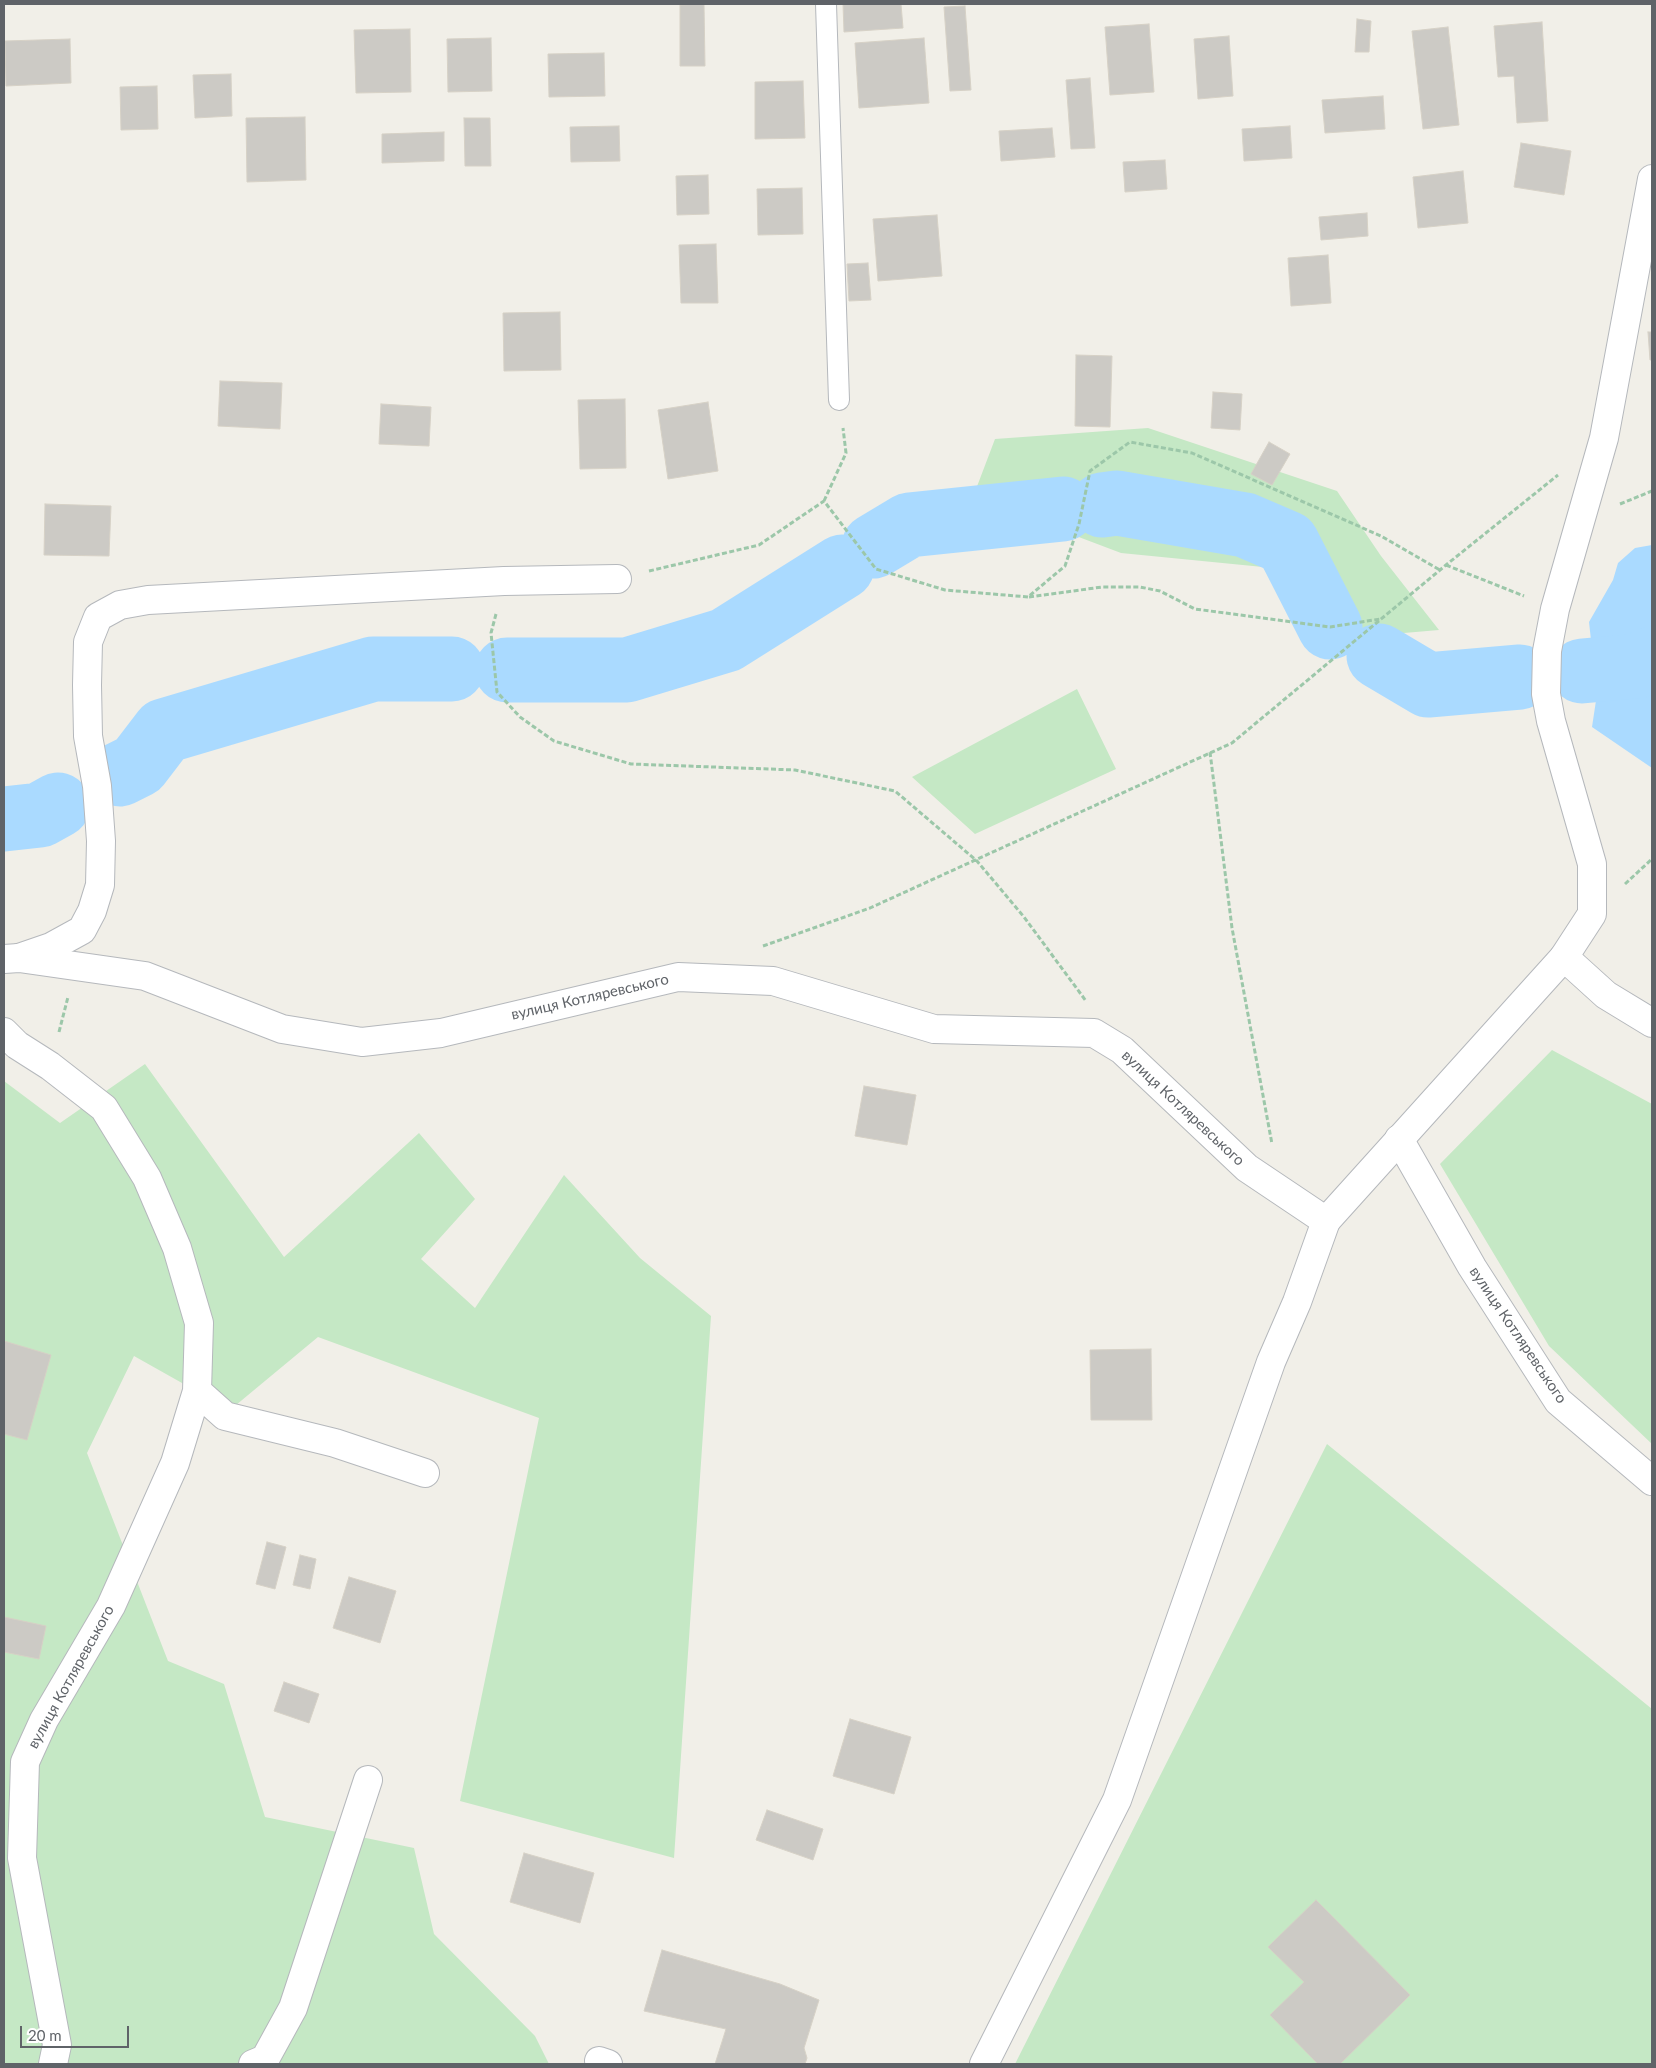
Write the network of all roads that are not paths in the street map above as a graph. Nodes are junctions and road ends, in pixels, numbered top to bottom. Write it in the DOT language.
graph roads {
  1 [pos="826,4"];
  2 [pos="1652,179"];
  3 [pos="839,400"];
  4 [pos="617,579"];
  5 [pos="1564,957"];
  6 [pos="11,959"];
  7 [pos="1652,1022"];
  8 [pos="4,1032"];
  9 [pos="1399,1139"];
  10 [pos="1326,1221"];
  11 [pos="197,1391"];
  12 [pos="425,1473"];
  13 [pos="1652,1481"];
  14 [pos="368,1780"];
  15 [pos="53,2064"];
  16 [pos="253,2064"];
  17 [pos="984,2064"];
  1 -- 3 [label="lane"];
  2 -- 5 [label="street"];
  4 -- 6 [label="street"];
  5 -- 7 [label="street"];
  5 -- 9 [label="street"];
  6 -- 10 [label="street, вулиця Котляревського"];
  8 -- 11 [label="street, вулиця Котляревського"];
  9 -- 10 [label="street"];
  9 -- 13 [label="street, вулиця Котляревського"];
  10 -- 17 [label="street"];
  11 -- 12 [label="street"];
  11 -- 15 [label="street, вулиця Котляревського"];
  14 -- 16 [label="street"];
}
